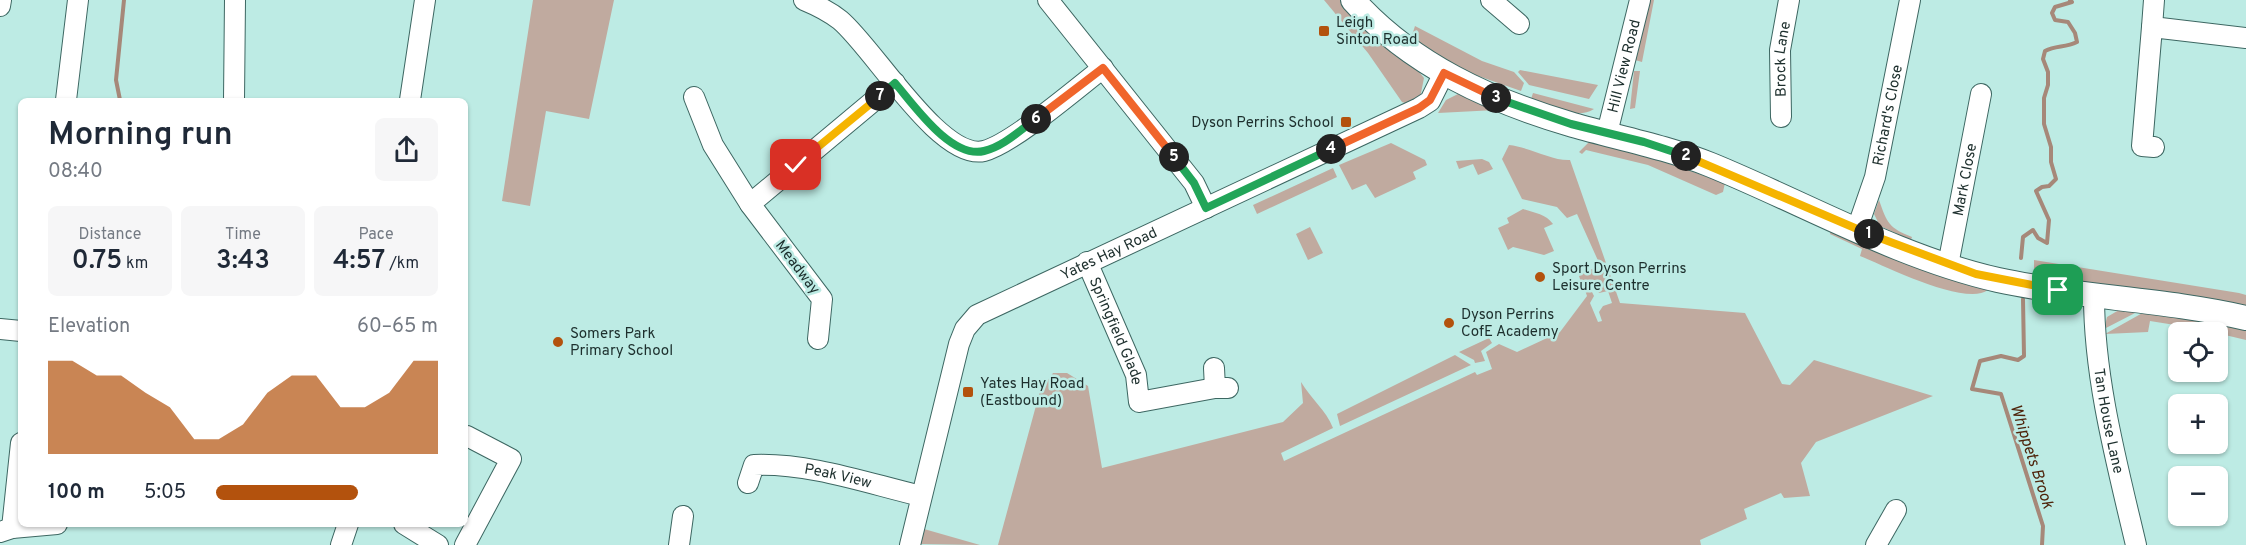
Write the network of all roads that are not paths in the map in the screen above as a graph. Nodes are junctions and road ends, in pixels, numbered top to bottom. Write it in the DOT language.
graph roads {
  1 [pos="1,0"];
  2 [pos="78,0"];
  3 [pos="234,0"];
  4 [pos="425,0"];
  5 [pos="804,0"];
  6 [pos="1048,0"];
  7 [pos="1353,0"];
  8 [pos="1491,0"];
  9 [pos="1640,0"];
  10 [pos="1790,0"];
  11 [pos="1910,0"];
  12 [pos="2154,0"];
  13 [pos="0,6"];
  14 [pos="1519,24"];
  15 [pos="2152,27"];
  16 [pos="2246,38"];
  17 [pos="1103,68"];
  18 [pos="1444,73"];
  19 [pos="895,83"];
  20 [pos="1981,94"];
  21 [pos="694,97"];
  22 [pos="66,98"];
  23 [pos="234,98"];
  24 [pos="410,98"];
  25 [pos="1781,117"];
  26 [pos="1607,133"];
  27 [pos="2141,146"];
  28 [pos="750,204"];
  29 [pos="1206,208"];
  30 [pos="1857,229"];
  31 [pos="1087,262"];
  32 [pos="1948,265"];
  33 [pos="2094,296"];
  34 [pos="2246,318"];
  35 [pos="0,329"];
  36 [pos="18,331"];
  37 [pos="818,339"];
  38 [pos="1214,368"];
  39 [pos="468,437"];
  40 [pos="18,460"];
  41 [pos="751,466"];
  42 [pos="921,496"];
  43 [pos="1896,510"];
  44 [pos="683,516"];
  45 [pos="32,527"];
  46 [pos="347,527"];
  47 [pos="409,527"];
  48 [pos="6,530"];
  49 [pos="341,545"];
  50 [pos="438,545"];
  51 [pos="465,545"];
  52 [pos="679,545"];
  53 [pos="910,545"];
  54 [pos="1876,545"];
  55 [pos="2136,545"];
  1 -- 13 [label="street"];
  2 -- 22 [label="street"];
  3 -- 23 [label="street"];
  4 -- 24 [label="street"];
  5 -- 19 [label="street"];
  6 -- 17 [label="street"];
  7 -- 18 [label="main road"];
  8 -- 14 [label="street"];
  9 -- 26 [label="street, Hill View Road"];
  10 -- 25 [label="street, Brock Lane"];
  11 -- 30 [label="street, Richard's Close"];
  12 -- 15 [label="street"];
  15 -- 16 [label="street"];
  15 -- 27 [label="street"];
  17 -- 19 [label="street"];
  17 -- 29 [label="street"];
  18 -- 26 [label="main road"];
  18 -- 29 [label="street, Yates Hay Road"];
  19 -- 28 [label="street"];
  20 -- 32 [label="street, Mark Close"];
  21 -- 28 [label="street, Meadway"];
  26 -- 30 [label="main road"];
  28 -- 37 [label="street, Meadway"];
  29 -- 31 [label="street, Yates Hay Road"];
  30 -- 32 [label="main road"];
  31 -- 38 [label="street, Springfield Glade"];
  31 -- 42 [label="street, Yates Hay Road"];
  32 -- 33 [label="main road"];
  33 -- 34 [label="main road"];
  33 -- 55 [label="street, Tan House Lane"];
  35 -- 36 [label="street"];
  39 -- 51 [label="street"];
  40 -- 48 [label="street"];
  41 -- 42 [label="street, Peak View"];
  42 -- 53 [label="street, Yates Hay Road"];
  43 -- 54 [label="street"];
  44 -- 52 [label="street"];
  45 -- 48 [label="street"];
  46 -- 49 [label="street"];
  47 -- 50 [label="street"];
}
